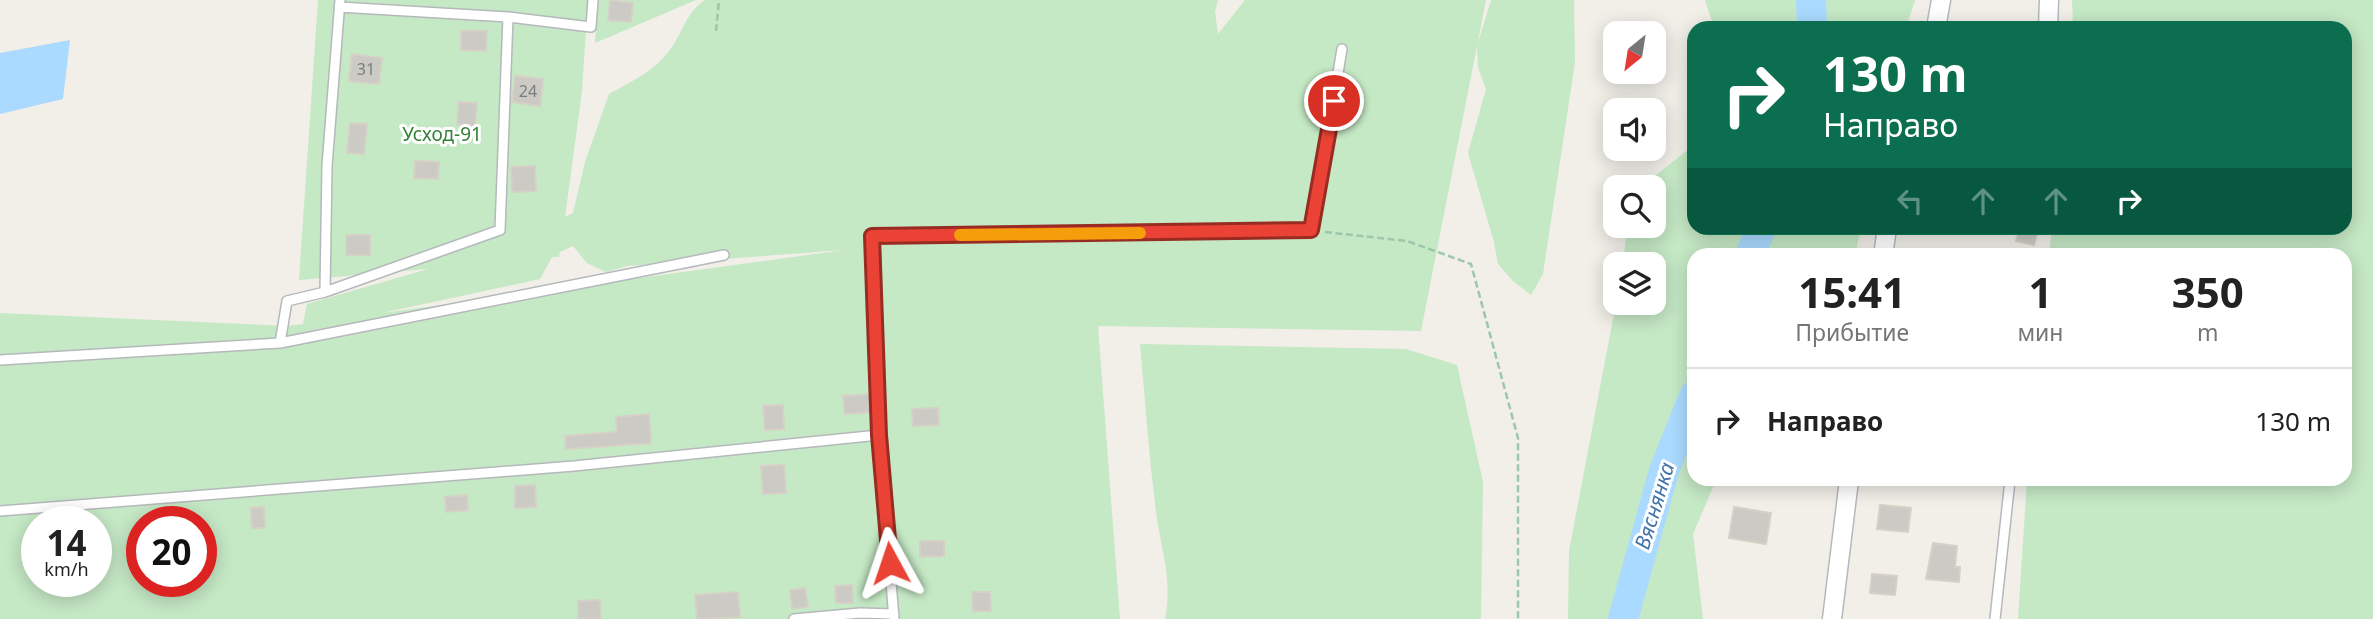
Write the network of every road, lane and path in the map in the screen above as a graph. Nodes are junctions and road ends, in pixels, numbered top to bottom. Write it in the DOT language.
graph roads {
  1 [pos="593,0"];
  2 [pos="719,0"];
  3 [pos="1941,0"];
  4 [pos="2049,0"];
  5 [pos="339,4"];
  6 [pos="508,17"];
  7 [pos="1937,21"];
  8 [pos="2048,21"];
  9 [pos="716,31"];
  10 [pos="1342,49"];
  11 [pos="1311,230"];
  12 [pos="724,255"];
  13 [pos="325,292"];
  14 [pos="281,343"];
  15 [pos="0,360"];
  16 [pos="879,435"];
  17 [pos="1848,486"];
  18 [pos="2009,486"];
  19 [pos="0,511"];
  20 [pos="894,617"];
  21 [pos="794,619"];
  22 [pos="1518,619"];
  23 [pos="1832,619"];
  24 [pos="1995,619"];
  1 -- 6 [label="lane"];
  2 -- 9 [label="path"];
  3 -- 7 [label="street"];
  4 -- 8 [label="street"];
  5 -- 6 [label="lane"];
  5 -- 13 [label="lane"];
  6 -- 13 [label="lane"];
  10 -- 11 [label="lane"];
  11 -- 16 [label="lane"];
  11 -- 22 [label="path"];
  12 -- 14 [label="lane"];
  13 -- 14 [label="lane"];
  14 -- 15 [label="lane"];
  16 -- 19 [label="lane"];
  16 -- 20 [label="lane"];
  17 -- 23 [label="street"];
  18 -- 24 [label="lane"];
  20 -- 21 [label="lane"];
}
